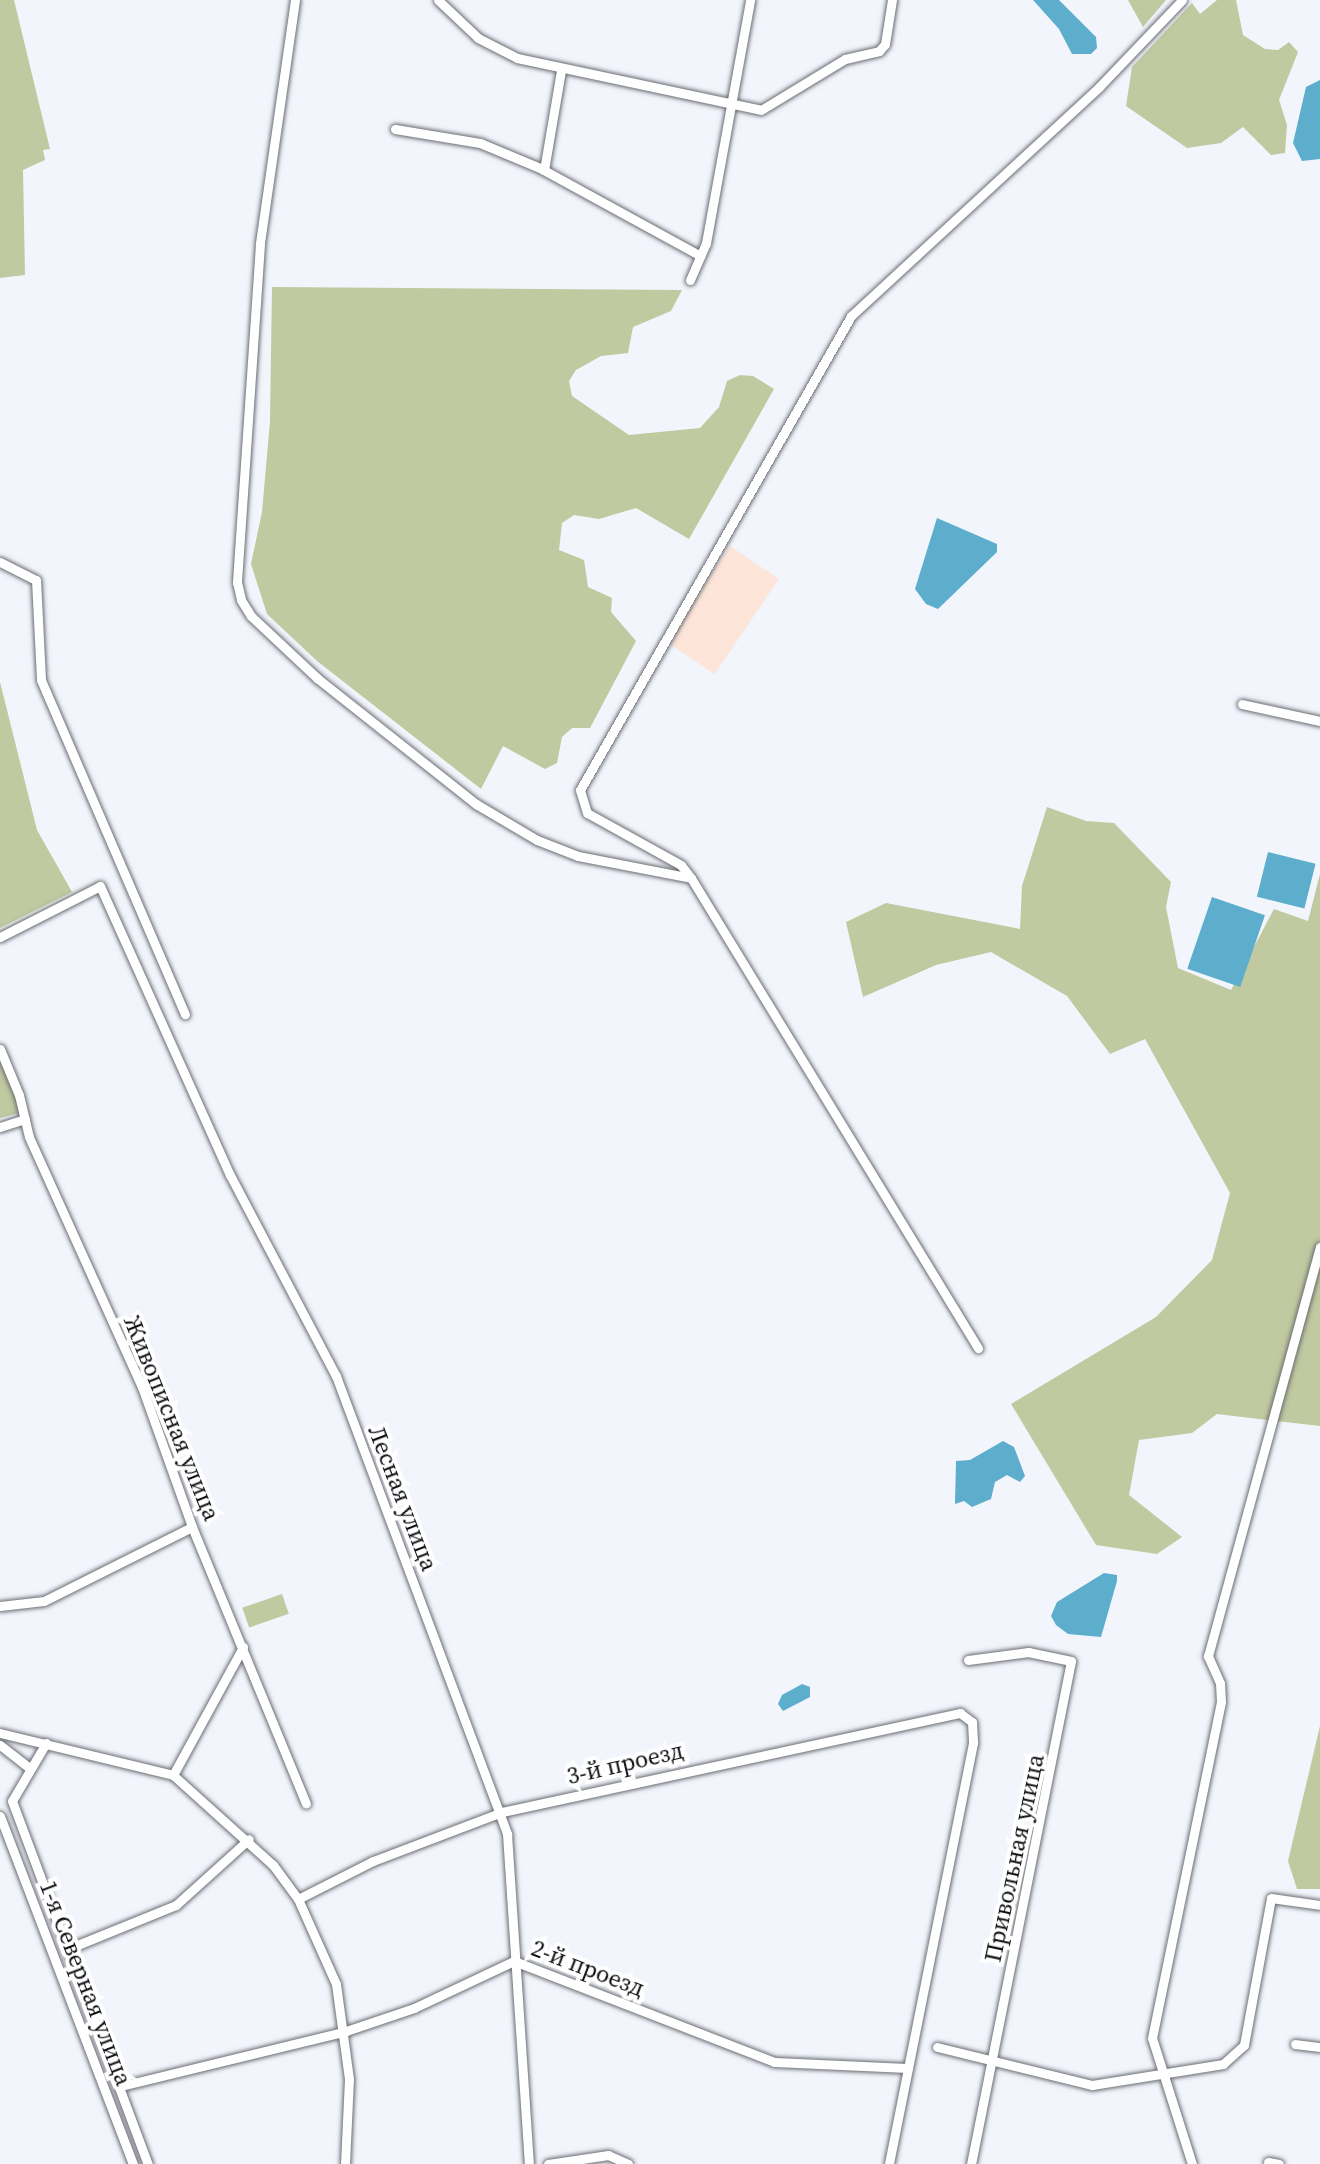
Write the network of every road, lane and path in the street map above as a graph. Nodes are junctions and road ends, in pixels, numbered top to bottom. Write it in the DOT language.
graph roads {
  1 [pos="295,0"];
  2 [pos="438,0"];
  3 [pos="750,0"];
  4 [pos="892,0"];
  5 [pos="1182,0"];
  6 [pos="561,71"];
  7 [pos="730,102"];
  8 [pos="395,129"];
  9 [pos="544,170"];
  10 [pos="701,256"];
  11 [pos="690,280"];
  12 [pos="0,562"];
  13 [pos="1242,704"];
  14 [pos="1320,721"];
  15 [pos="691,878"];
  16 [pos="0,937"];
  17 [pos="185,1014"];
  18 [pos="0,1049"];
  19 [pos="25,1119"];
  20 [pos="0,1127"];
  21 [pos="1320,1247"];
  22 [pos="978,1348"];
  23 [pos="192,1527"];
  24 [pos="0,1606"];
  25 [pos="243,1647"];
  26 [pos="968,1660"];
  27 [pos="0,1733"];
  28 [pos="46,1743"];
  29 [pos="0,1745"];
  30 [pos="28,1767"];
  31 [pos="173,1775"];
  32 [pos="306,1803"];
  33 [pos="502,1812"];
  34 [pos="0,1816"];
  35 [pos="249,1839"];
  36 [pos="298,1899"];
  37 [pos="1320,1905"];
  38 [pos="70,1948"];
  39 [pos="514,1961"];
  40 [pos="346,2031"];
  41 [pos="1295,2044"];
  42 [pos="937,2047"];
  43 [pos="1320,2047"];
  44 [pos="993,2062"];
  45 [pos="908,2068"];
  46 [pos="1164,2074"];
  47 [pos="121,2086"];
  48 [pos="1268,2162"];
  49 [pos="133,2164"];
  50 [pos="148,2164"];
  51 [pos="345,2164"];
  52 [pos="529,2164"];
  53 [pos="548,2164"];
  54 [pos="628,2164"];
  55 [pos="889,2164"];
  56 [pos="971,2164"];
  57 [pos="1192,2164"];
  58 [pos="1279,2164"];
  1 -- 15 [label="street"];
  2 -- 6 [label="street"];
  3 -- 7 [label="street"];
  4 -- 7 [label="street"];
  5 -- 15 [label="street"];
  6 -- 7 [label="street"];
  6 -- 9 [label="street"];
  7 -- 10 [label="street"];
  8 -- 9 [label="street"];
  9 -- 10 [label="street"];
  10 -- 11 [label="street"];
  12 -- 17 [label="street"];
  13 -- 14 [label="street"];
  15 -- 22 [label="street"];
  16 -- 33 [label="street, Лесная улица"];
  18 -- 19 [label="street, Живописная улица"];
  19 -- 20 [label="street"];
  19 -- 23 [label="street, Живописная улица"];
  21 -- 46 [label="street"];
  23 -- 24 [label="street"];
  23 -- 25 [label="street, Живописная улица"];
  25 -- 31 [label="street"];
  25 -- 32 [label="street, Живописная улица"];
  26 -- 44 [label="street, Привольная улица"];
  27 -- 28 [label="street"];
  28 -- 30 [label="street"];
  28 -- 31 [label="street"];
  29 -- 30 [label="street"];
  30 -- 38 [label="street"];
  31 -- 35 [label="street"];
  33 -- 36 [label="street, 3-й проезд"];
  33 -- 39 [label="street, Лесная улица"];
  33 -- 45 [label="street, 3-й проезд"];
  34 -- 49 [label="street, 1-я Северная улица"];
  35 -- 36 [label="street"];
  35 -- 38 [label="street"];
  36 -- 40 [label="street"];
  37 -- 46 [label="street"];
  38 -- 47 [label="street"];
  39 -- 40 [label="street, 2-й проезд"];
  39 -- 45 [label="street, 2-й проезд"];
  39 -- 52 [label="street, Лесная улица"];
  40 -- 47 [label="street, 2-й проезд"];
  40 -- 51 [label="street"];
  41 -- 43 [label="street"];
  42 -- 44 [label="street"];
  44 -- 46 [label="street"];
  44 -- 56 [label="street, Привольная улица"];
  45 -- 55 [label="street"];
  46 -- 57 [label="street"];
  47 -- 50 [label="street"];
  48 -- 58 [label="street"];
  53 -- 54 [label="street"];
}
